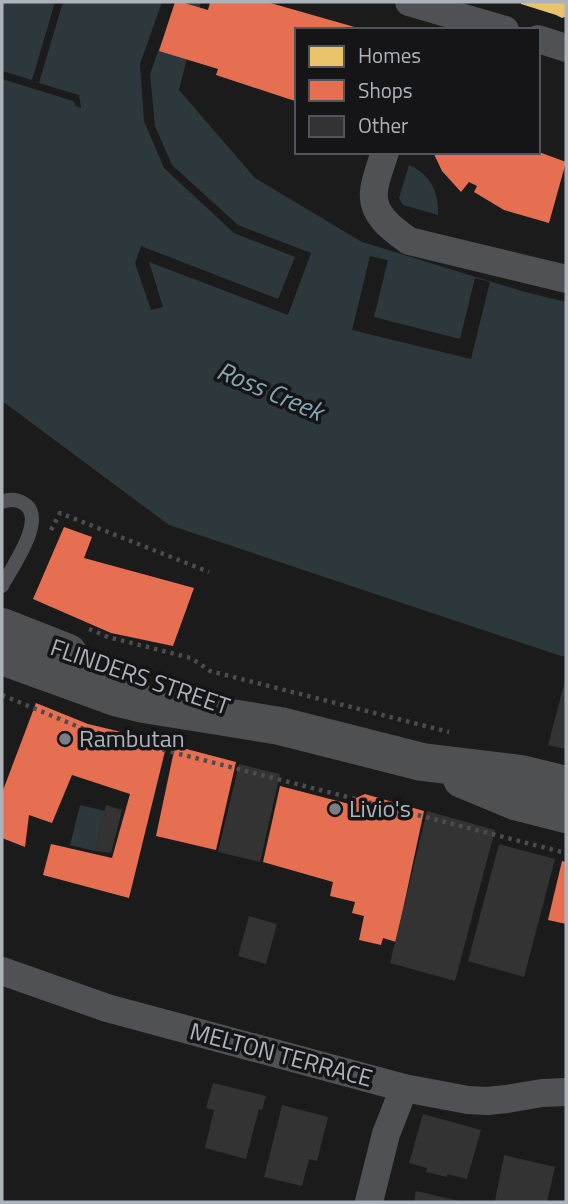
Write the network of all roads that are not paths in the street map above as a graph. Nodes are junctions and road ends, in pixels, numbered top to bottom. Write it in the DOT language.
graph roads {
  1 [pos="421,10"];
  2 [pos="497,28"];
  3 [pos="540,40"];
  4 [pos="566,48"];
  5 [pos="384,154"];
  6 [pos="566,279"];
  7 [pos="2,502"];
  8 [pos="2,586"];
  9 [pos="2,634"];
  10 [pos="422,762"];
  11 [pos="566,785"];
  12 [pos="566,814"];
  13 [pos="2,971"];
  14 [pos="404,1088"];
  15 [pos="566,1092"];
  16 [pos="369,1202"];
  1 -- 2 [label="street"];
  3 -- 4 [label="street"];
  5 -- 6 [label="street"];
  7 -- 8 [label="lane"];
  9 -- 10 [label="main road, FLINDERS STREET"];
  10 -- 11 [label="main road, FLINDERS STREET"];
  10 -- 12 [label="main road, FLINDERS STREET"];
  13 -- 14 [label="street, MELTON TERRACE"];
  14 -- 15 [label="street, MELTON TERRACE"];
  14 -- 16 [label="street"];
}
